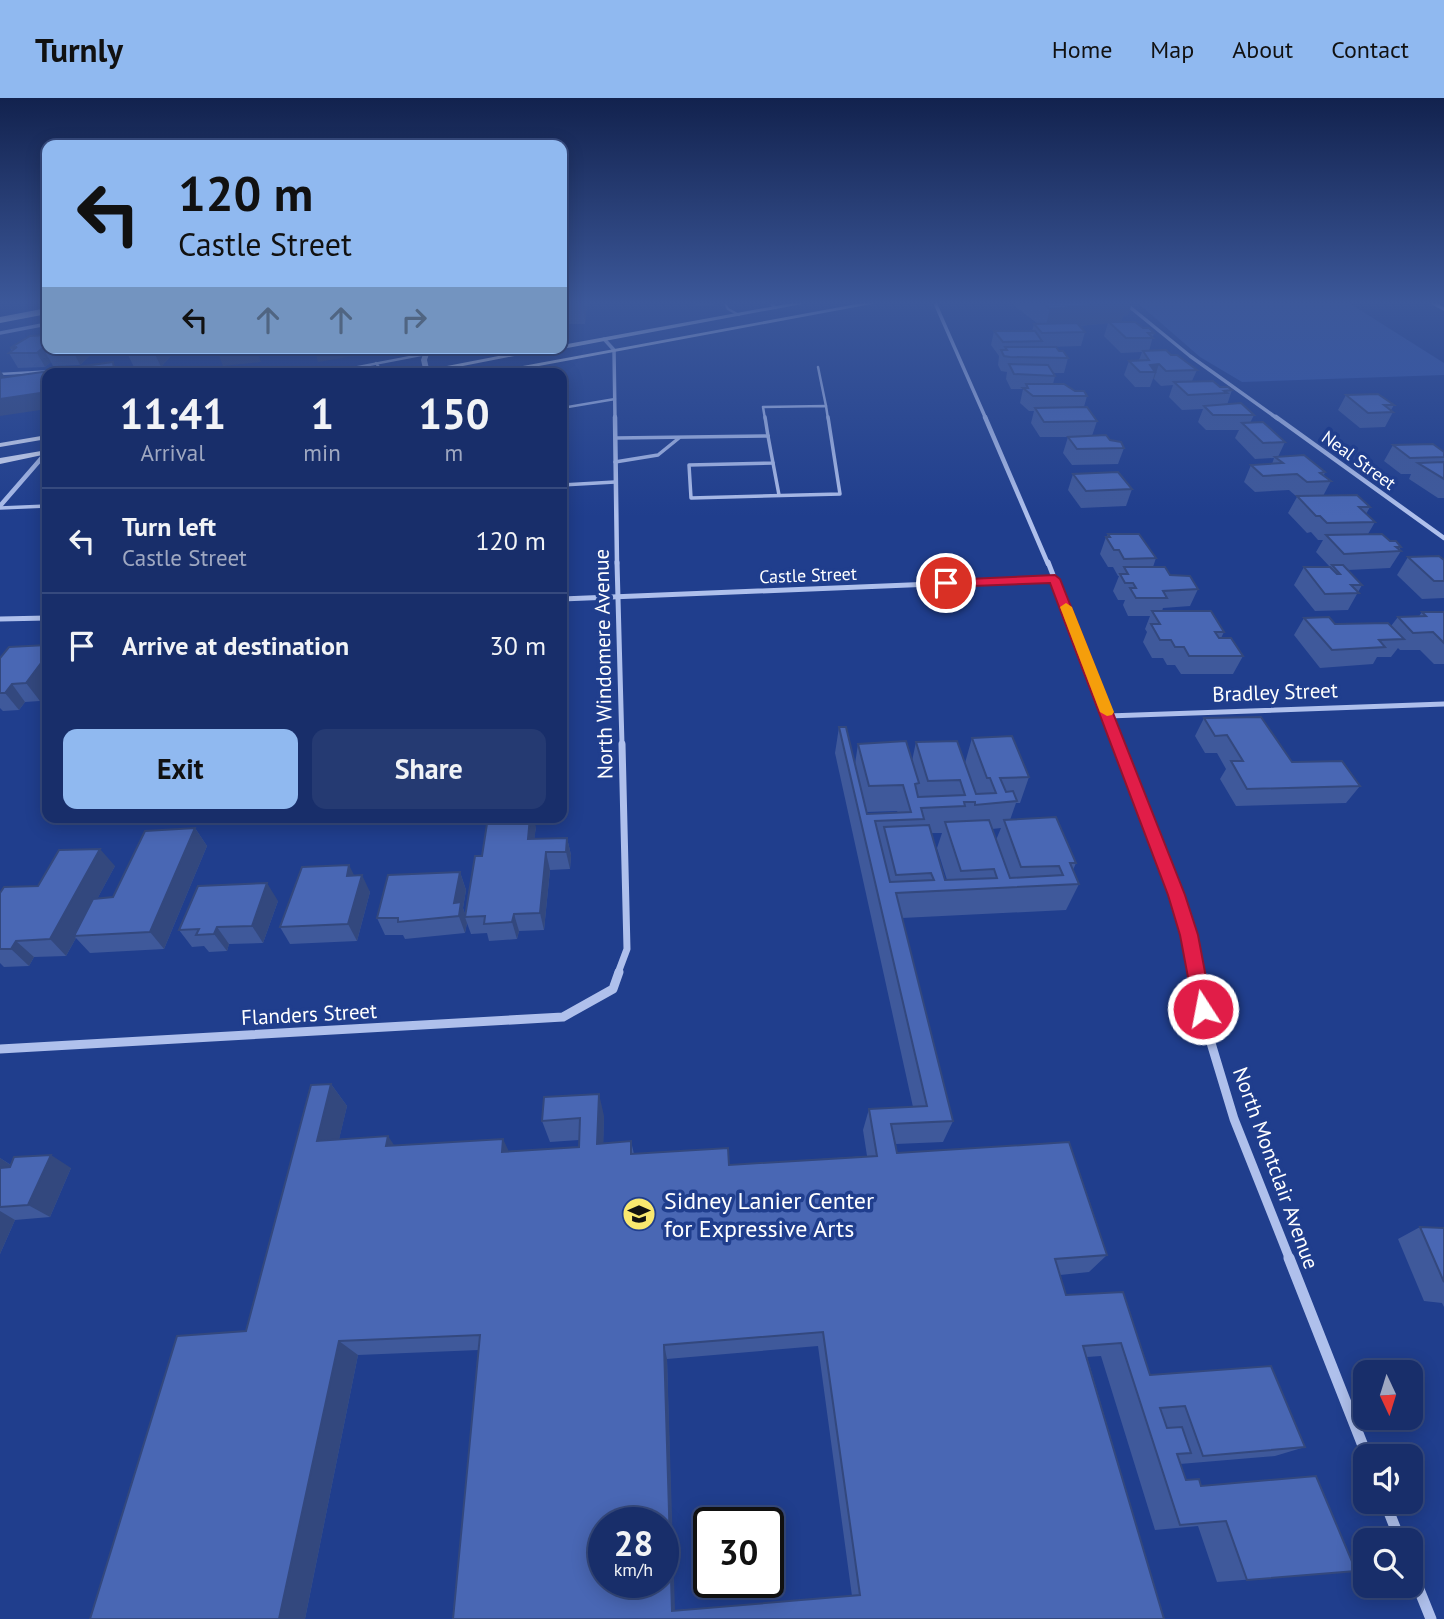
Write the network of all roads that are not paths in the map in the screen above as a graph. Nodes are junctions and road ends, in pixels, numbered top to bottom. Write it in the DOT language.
graph roads {
  1 [pos="614,374"];
  2 [pos="819,374"];
  3 [pos="966,374"];
  4 [pos="1215,374"];
  5 [pos="615,399"];
  6 [pos="826,406"];
  7 [pos="567,407"];
  8 [pos="768,436"];
  9 [pos="42,438"];
  10 [pos="616,438"];
  11 [pos="679,438"];
  12 [pos="0,445"];
  13 [pos="42,452"];
  14 [pos="42,457"];
  15 [pos="0,461"];
  16 [pos="615,462"];
  17 [pos="773,463"];
  18 [pos="615,482"];
  19 [pos="567,485"];
  20 [pos="779,495"];
  21 [pos="42,506"];
  22 [pos="0,507"];
  23 [pos="1444,538"];
  24 [pos="1055,579"];
  25 [pos="619,597"];
  26 [pos="567,599"];
  27 [pos="42,618"];
  28 [pos="0,620"];
  29 [pos="1444,704"];
  30 [pos="1108,716"];
  31 [pos="613,989"];
  32 [pos="0,1049"];
  33 [pos="1362,1444"];
  34 [pos="1423,1598"];
  35 [pos="1431,1619"];
  1 -- 5 [label="street, North Windomere Avenue"];
  2 -- 6 [label="lane"];
  3 -- 24 [label="street, North Montclair Avenue"];
  4 -- 23 [label="street, Neal Street"];
  5 -- 7 [label="lane"];
  5 -- 10 [label="street, North Windomere Avenue"];
  6 -- 8 [label="lane"];
  6 -- 20 [label="lane"];
  8 -- 11 [label="lane"];
  8 -- 17 [label="lane"];
  9 -- 12 [label="main road"];
  10 -- 11 [label="lane"];
  10 -- 16 [label="street, North Windomere Avenue"];
  11 -- 16 [label="lane"];
  13 -- 15 [label="main road"];
  14 -- 22 [label="street"];
  16 -- 18 [label="street, North Windomere Avenue"];
  17 -- 20 [label="lane"];
  17 -- 20 [label="lane"];
  18 -- 19 [label="lane"];
  18 -- 25 [label="street, North Windomere Avenue"];
  21 -- 22 [label="lane"];
  24 -- 25 [label="street, Castle Street"];
  24 -- 30 [label="street, North Montclair Avenue"];
  25 -- 26 [label="street, Castle Street"];
  25 -- 31 [label="street, North Windomere Avenue"];
  27 -- 28 [label="street"];
  29 -- 30 [label="street, Bradley Street"];
  30 -- 33 [label="street, North Montclair Avenue"];
  31 -- 32 [label="street, Flanders Street"];
  34 -- 35 [label="street"];
}
